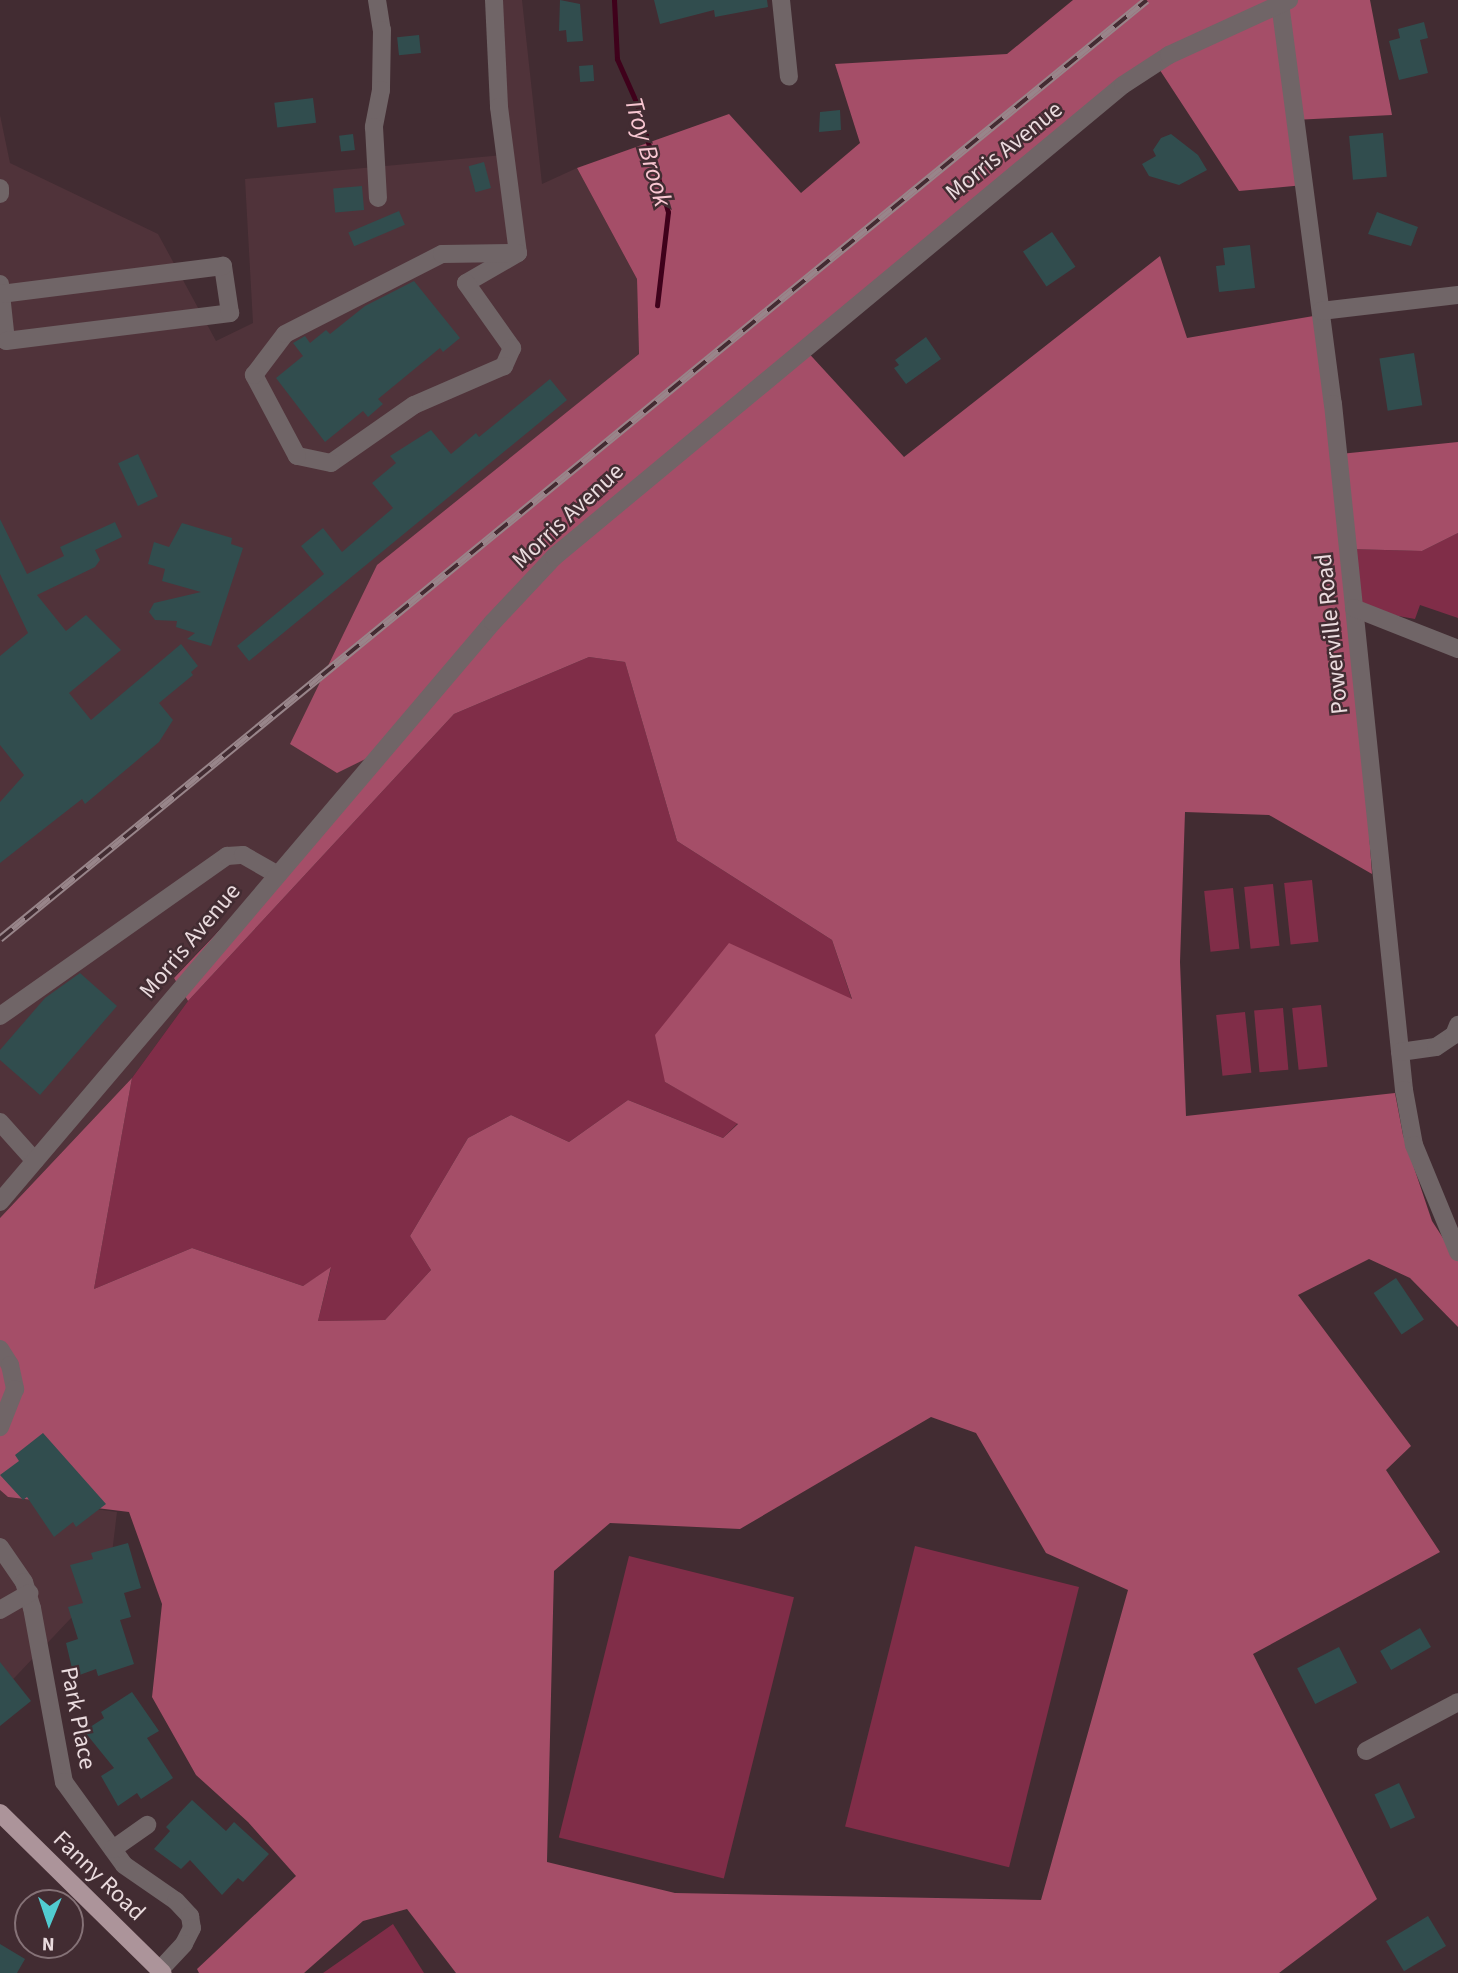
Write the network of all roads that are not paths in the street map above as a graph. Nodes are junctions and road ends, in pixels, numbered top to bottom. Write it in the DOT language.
graph roads {
  1 [pos="377,0"];
  2 [pos="494,0"];
  3 [pos="781,0"];
  4 [pos="1285,1"];
  5 [pos="789,77"];
  6 [pos="0,188"];
  7 [pos="0,194"];
  8 [pos="378,198"];
  9 [pos="518,253"];
  10 [pos="1,289"];
  11 [pos="1458,295"];
  12 [pos="1321,311"];
  13 [pos="1354,608"];
  14 [pos="1458,649"];
  15 [pos="278,875"];
  16 [pos="0,1016"];
  17 [pos="1457,1032"];
  18 [pos="1400,1052"];
  19 [pos="0,1122"];
  20 [pos="35,1161"];
  21 [pos="0,1202"];
  22 [pos="1458,1252"];
  23 [pos="0,1349"];
  24 [pos="0,1427"];
  25 [pos="0,1547"];
  26 [pos="29,1593"];
  27 [pos="0,1610"];
  28 [pos="1458,1702"];
  29 [pos="1366,1751"];
  30 [pos="0,1813"];
  31 [pos="147,1825"];
  32 [pos="113,1849"];
  33 [pos="161,1972"];
  1 -- 8 [label="street"];
  2 -- 9 [label="street"];
  3 -- 5 [label="street"];
  4 -- 12 [label="street, Powerville Road"];
  4 -- 15 [label="street, Morris Avenue"];
  6 -- 7 [label="street"];
  9 -- 9 [label="street"];
  10 -- 10 [label="street"];
  11 -- 12 [label="street"];
  12 -- 13 [label="street, Powerville Road"];
  13 -- 14 [label="street"];
  13 -- 18 [label="street, Powerville Road"];
  15 -- 16 [label="street"];
  15 -- 20 [label="street, Morris Avenue"];
  17 -- 18 [label="street"];
  18 -- 22 [label="street, Powerville Road"];
  19 -- 20 [label="street"];
  20 -- 21 [label="street, Morris Avenue"];
  23 -- 24 [label="street"];
  25 -- 26 [label="street, Park Place"];
  26 -- 27 [label="street"];
  26 -- 32 [label="street, Park Place"];
  28 -- 29 [label="street"];
  30 -- 33 [label="main road, Fanny Road"];
  31 -- 32 [label="street"];
  32 -- 33 [label="street, Park Place"];
}
